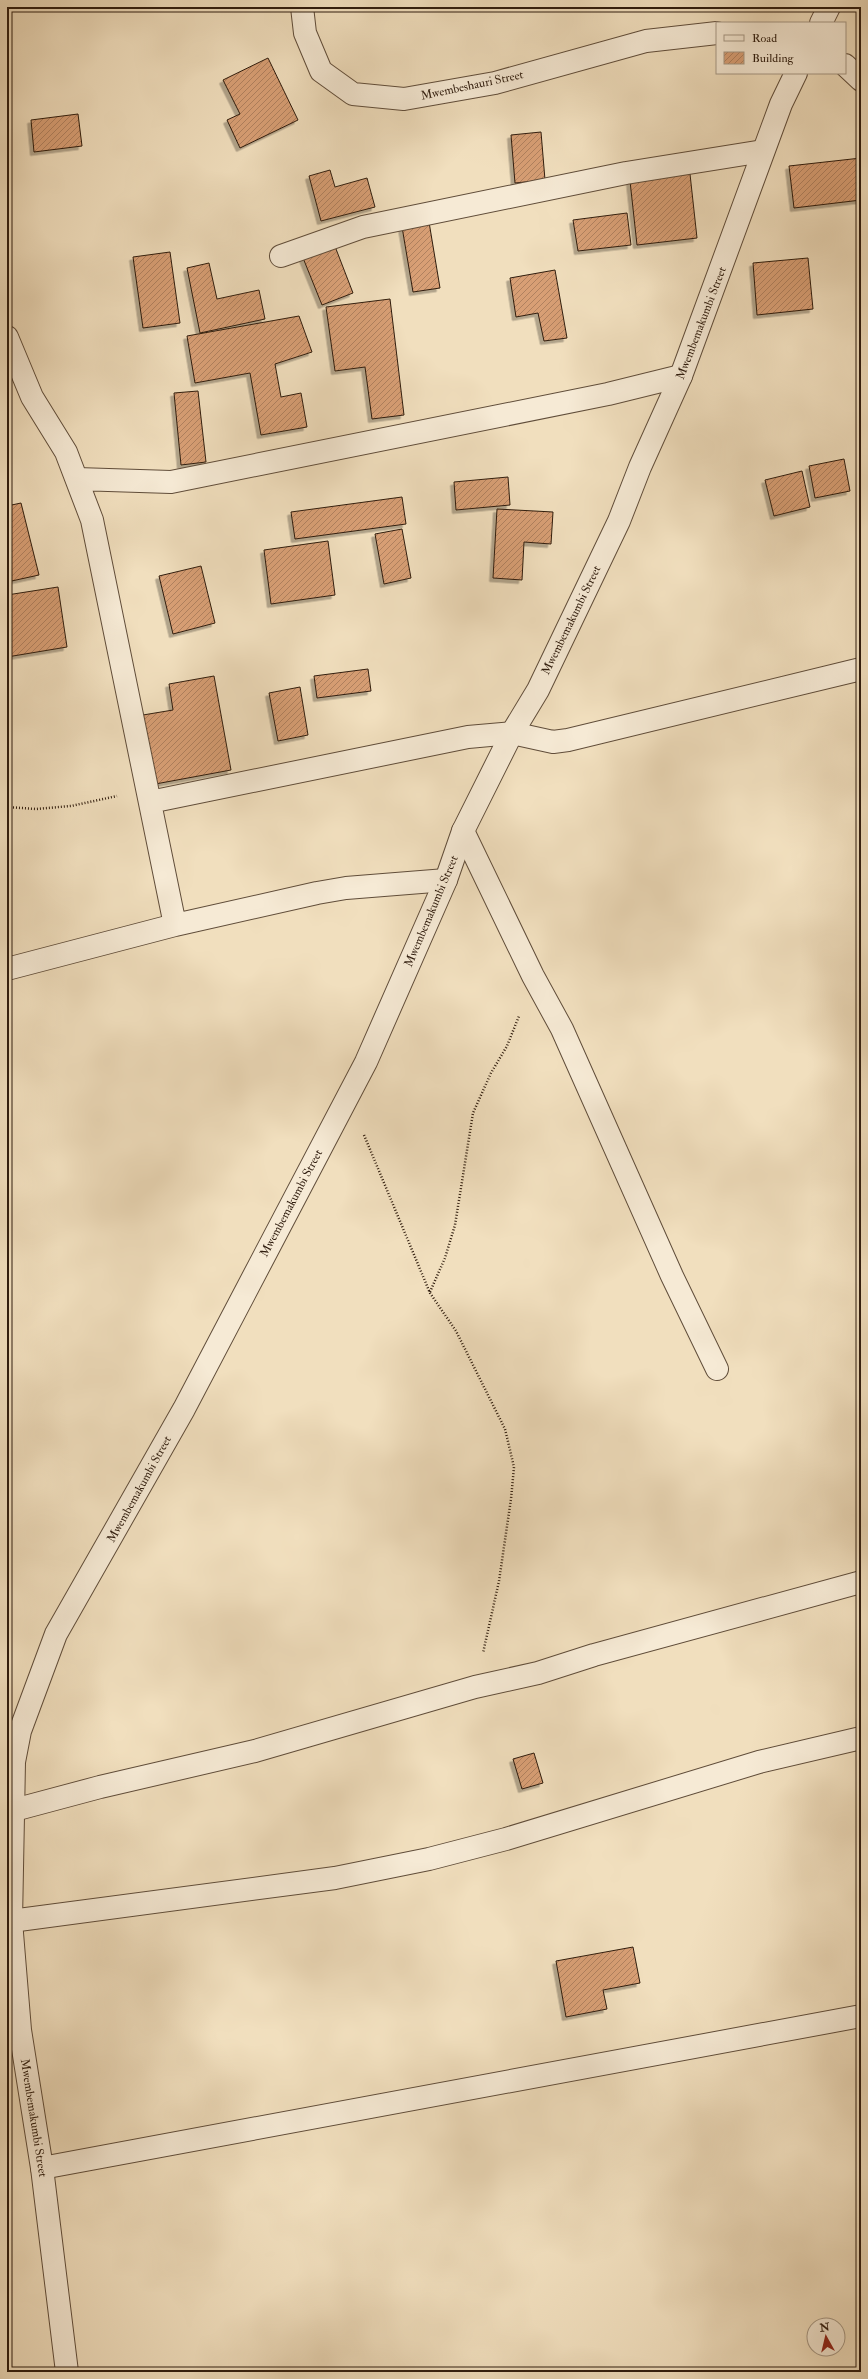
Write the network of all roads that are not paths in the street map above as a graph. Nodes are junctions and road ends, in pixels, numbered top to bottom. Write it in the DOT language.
graph roads {
  1 [pos="302,7"];
  2 [pos="830,7"];
  3 [pos="822,22"];
  4 [pos="716,33"];
  5 [pos="846,66"];
  6 [pos="796,74"];
  7 [pos="861,80"];
  8 [pos="763,151"];
  9 [pos="281,256"];
  10 [pos="7,337"];
  11 [pos="681,376"];
  12 [pos="76,479"];
  13 [pos="861,669"];
  14 [pos="512,733"];
  15 [pos="148,796"];
  16 [pos="463,831"];
  17 [pos="446,880"];
  18 [pos="175,925"];
  19 [pos="7,969"];
  20 [pos="717,1369"];
  21 [pos="861,1582"];
  22 [pos="861,1738"];
  23 [pos="14,1810"];
  24 [pos="11,1921"];
  25 [pos="861,2016"];
  26 [pos="42,2168"];
  27 [pos="67,2372"];
  1 -- 4 [label="street, Mwembeshauri Street"];
  2 -- 3 [label="street"];
  5 -- 7 [label="street"];
  6 -- 8 [label="street, Mwembemakumbi Street"];
  8 -- 9 [label="street"];
  8 -- 11 [label="street, Mwembemakumbi Street"];
  10 -- 12 [label="street"];
  11 -- 12 [label="street"];
  11 -- 14 [label="street, Mwembemakumbi Street"];
  12 -- 15 [label="street"];
  13 -- 14 [label="street"];
  14 -- 15 [label="street"];
  14 -- 16 [label="street, Mwembemakumbi Street"];
  15 -- 18 [label="street"];
  16 -- 17 [label="street, Mwembemakumbi Street"];
  16 -- 20 [label="street"];
  17 -- 18 [label="street"];
  17 -- 23 [label="street, Mwembemakumbi Street"];
  18 -- 19 [label="street"];
  21 -- 23 [label="street"];
  22 -- 24 [label="street"];
  23 -- 24 [label="street, Mwembemakumbi Street"];
  24 -- 26 [label="street, Mwembemakumbi Street"];
  25 -- 26 [label="street"];
  26 -- 27 [label="street, Mwembemakumbi Street"];
}
